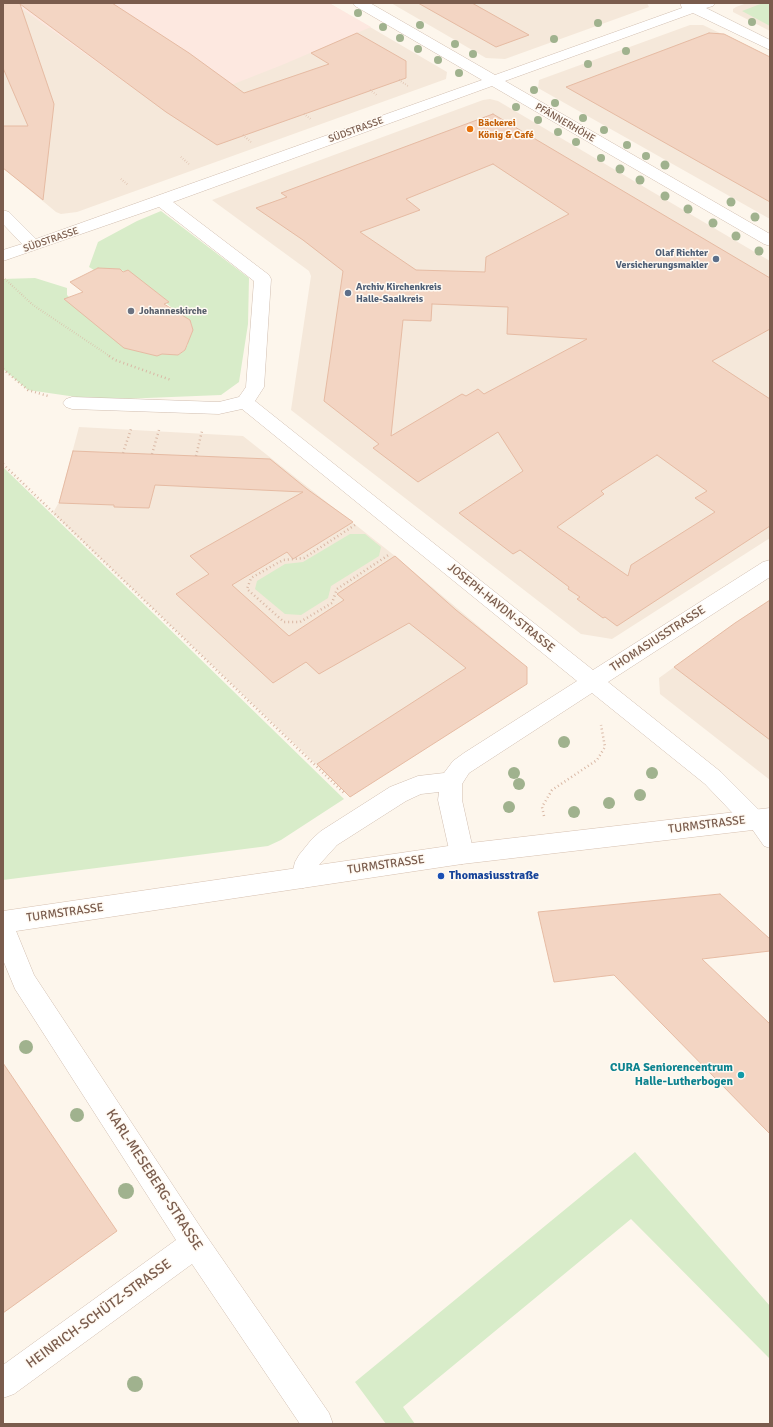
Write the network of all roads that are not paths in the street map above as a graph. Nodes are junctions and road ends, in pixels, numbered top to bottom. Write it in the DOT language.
graph roads {
  1 [pos="360,3"];
  2 [pos="708,3"];
  3 [pos="688,6"];
  4 [pos="770,46"];
  5 [pos="493,82"];
  6 [pos="161,201"];
  7 [pos="3,216"];
  8 [pos="770,241"];
  9 [pos="34,246"];
  10 [pos="3,256"];
  11 [pos="245,402"];
  12 [pos="72,404"];
  13 [pos="770,567"];
  14 [pos="593,681"];
  15 [pos="451,782"];
  16 [pos="762,818"];
  17 [pos="770,841"];
  18 [pos="462,854"];
  19 [pos="303,878"];
  20 [pos="3,922"];
  21 [pos="3,929"];
  22 [pos="195,1244"];
  23 [pos="3,1383"];
  24 [pos="318,1424"];
  1 -- 5 [label="street, PFÄNNERHÖHE"];
  2 -- 3 [label="street, SÜDSTRASSE"];
  3 -- 4 [label="street"];
  3 -- 5 [label="street, SÜDSTRASSE"];
  5 -- 6 [label="street, SÜDSTRASSE"];
  5 -- 8 [label="street, PFÄNNERHÖHE"];
  6 -- 9 [label="street, SÜDSTRASSE"];
  6 -- 11 [label="street"];
  7 -- 9 [label="street"];
  9 -- 10 [label="street, SÜDSTRASSE"];
  11 -- 12 [label="street"];
  11 -- 14 [label="street, JOSEPH-HAYDN-STRASSE"];
  13 -- 14 [label="street, THOMASIUSSTRASSE"];
  14 -- 15 [label="street, THOMASIUSSTRASSE"];
  14 -- 16 [label="street, JOSEPH-HAYDN-STRASSE"];
  15 -- 18 [label="street"];
  15 -- 19 [label="street"];
  16 -- 17 [label="lane"];
  16 -- 18 [label="street, TURMSTRASSE"];
  18 -- 19 [label="street, TURMSTRASSE"];
  19 -- 20 [label="street, TURMSTRASSE"];
  21 -- 22 [label="street, KARL-MESEBERG-STRASSE"];
  22 -- 23 [label="street, HEINRICH-SCHÜTZ-STRASSE"];
  22 -- 24 [label="street, KARL-MESEBERG-STRASSE"];
}
